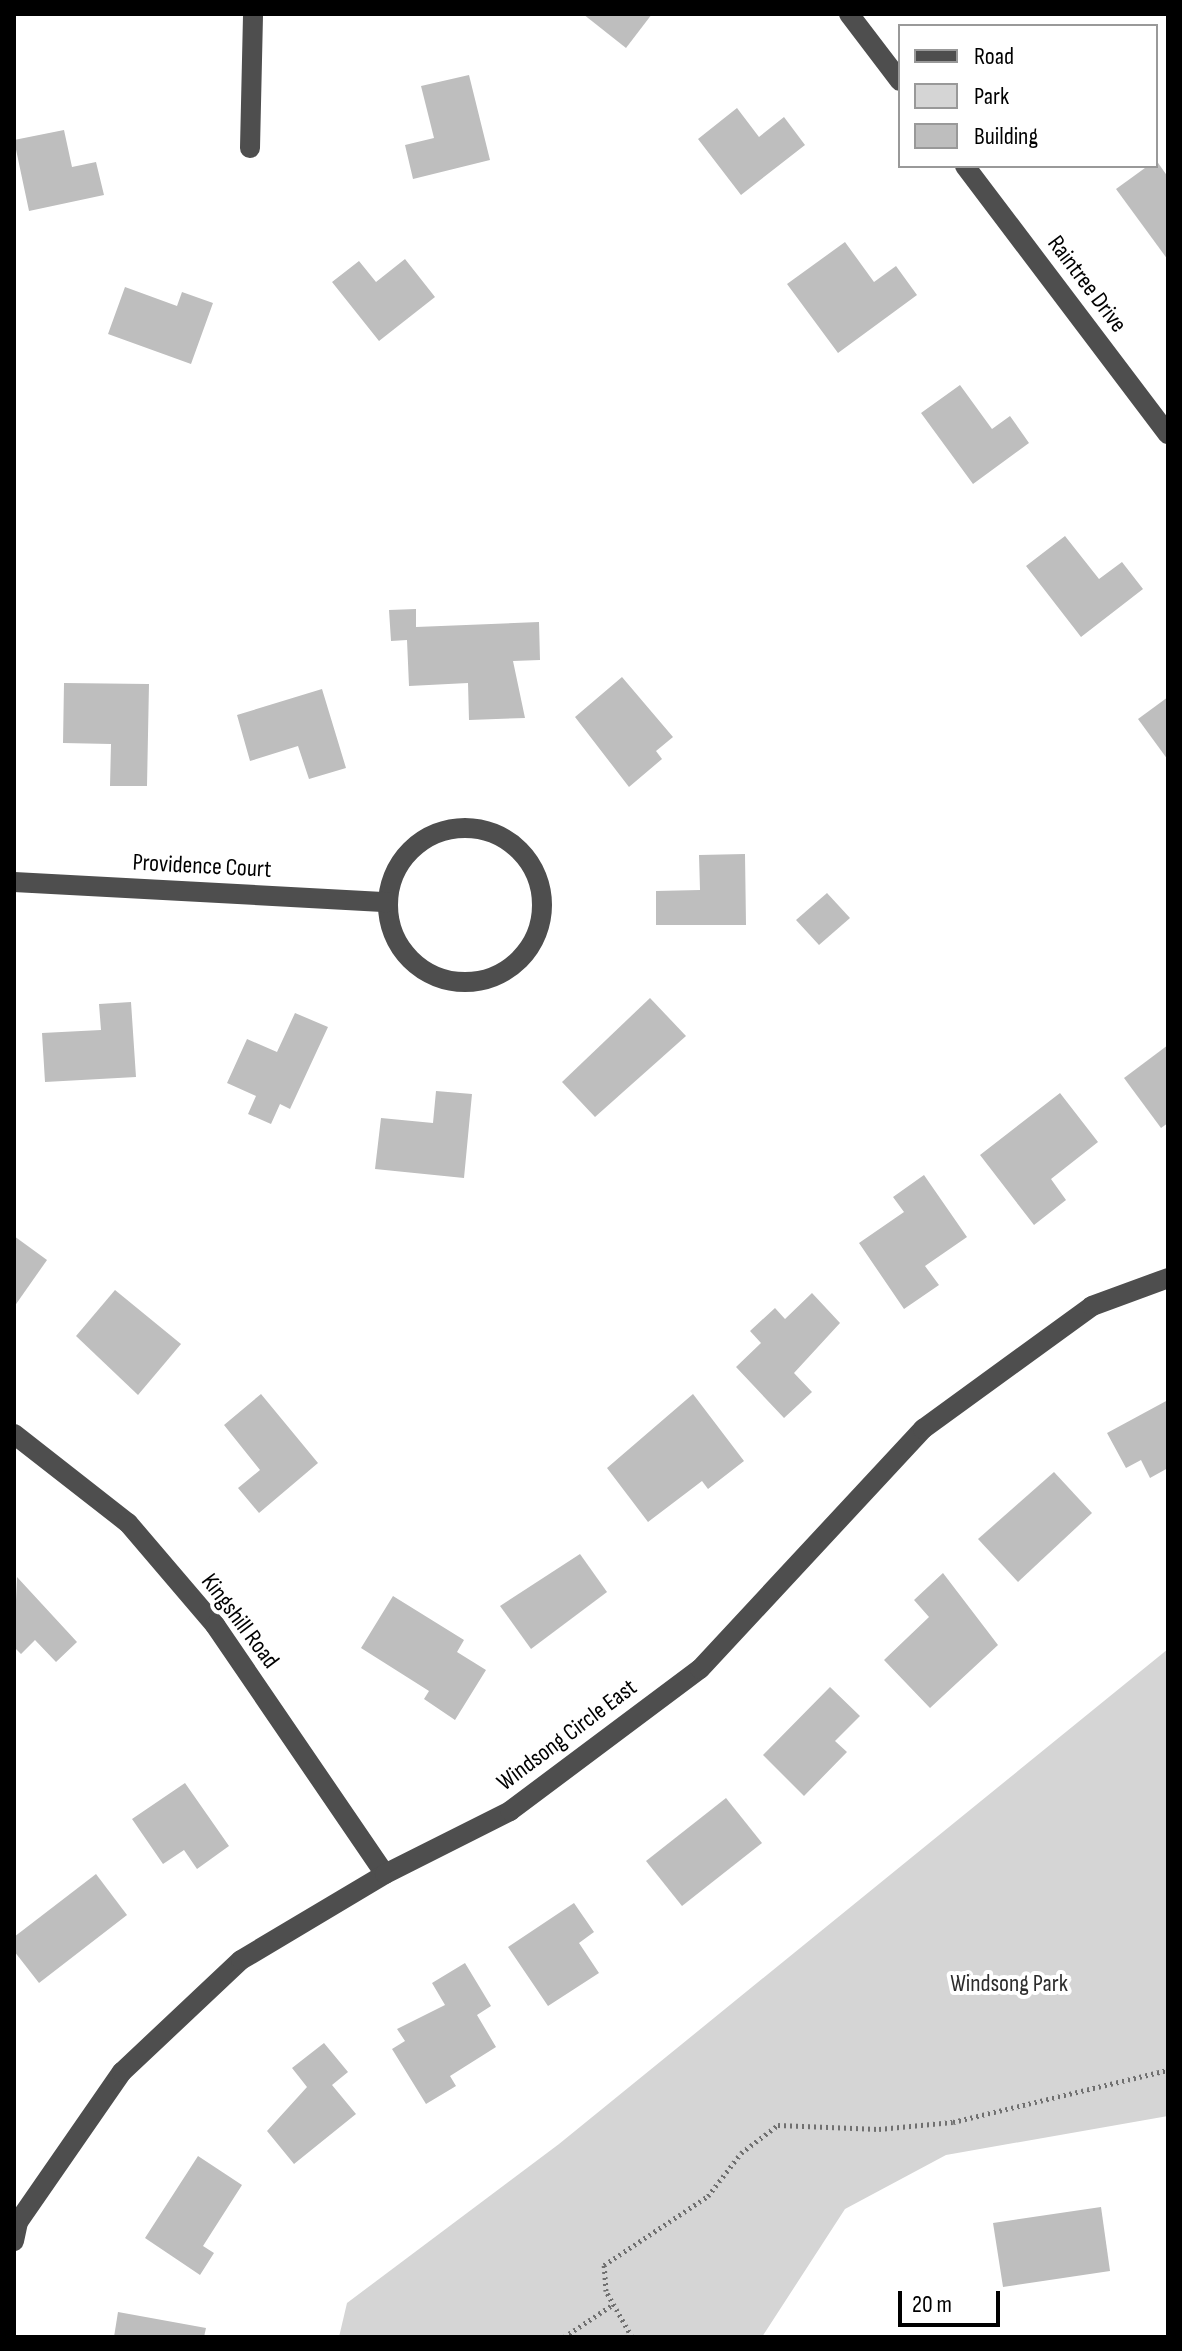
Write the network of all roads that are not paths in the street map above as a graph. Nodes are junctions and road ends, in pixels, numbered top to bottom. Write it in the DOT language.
graph roads {
  1 [pos="253,14"];
  2 [pos="849,14"];
  3 [pos="898,78"];
  4 [pos="250,148"];
  5 [pos="967,168"];
  6 [pos="1168,434"];
  7 [pos="14,882"];
  8 [pos="387,902"];
  9 [pos="1168,1278"];
  10 [pos="14,1434"];
  11 [pos="385,1874"];
  12 [pos="15,2228"];
  1 -- 4 [label="street"];
  2 -- 3 [label="street"];
  5 -- 6 [label="street, Raintree Drive"];
  7 -- 8 [label="street, Providence Court"];
  8 -- 8 [label="street"];
  9 -- 11 [label="street, Windsong Circle East"];
  10 -- 11 [label="street, Kingshill Road"];
  11 -- 12 [label="street, Windsong Circle East"];
}
